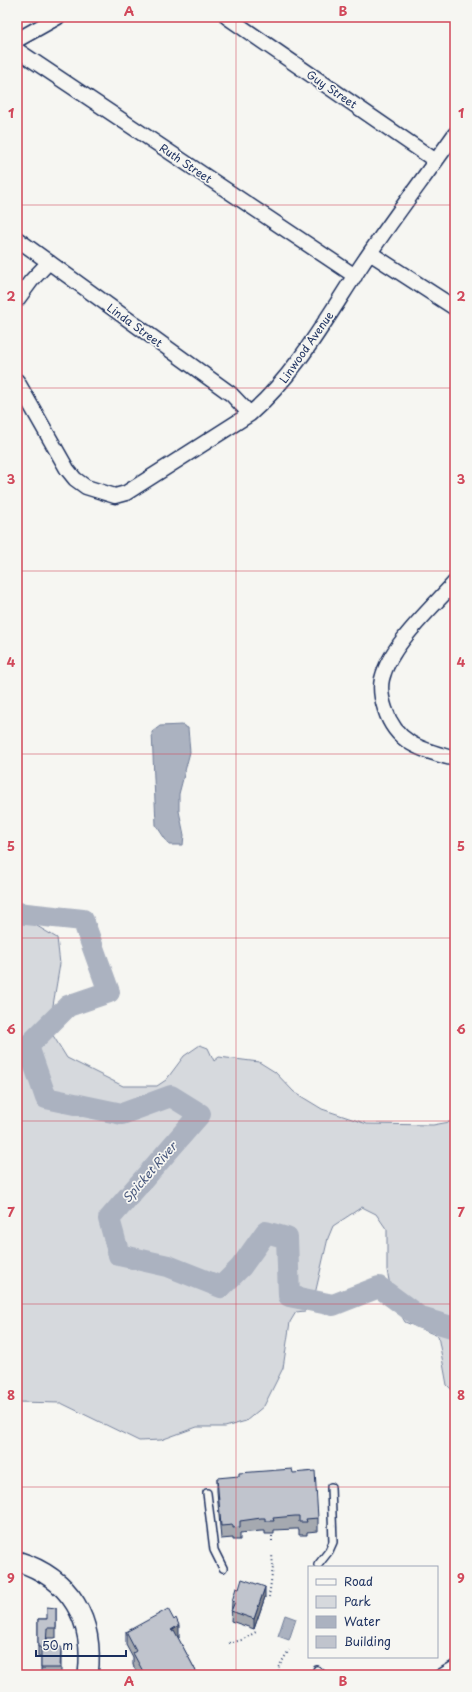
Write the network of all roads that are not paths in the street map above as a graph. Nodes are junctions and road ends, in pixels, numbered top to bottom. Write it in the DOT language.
graph roads {
  1 [pos="58,17"];
  2 [pos="227,17"];
  3 [pos="17,40"];
  4 [pos="17,50"];
  5 [pos="455,134"];
  6 [pos="436,160"];
  7 [pos="17,239"];
  8 [pos="370,253"];
  9 [pos="49,262"];
  10 [pos="355,276"];
  11 [pos="17,300"];
  12 [pos="455,308"];
  13 [pos="17,381"];
  14 [pos="250,414"];
  15 [pos="455,582"];
  16 [pos="455,759"];
  17 [pos="331,1487"];
  18 [pos="207,1493"];
  19 [pos="17,1561"];
  20 [pos="318,1565"];
  21 [pos="223,1568"];
  22 [pos="455,1664"];
  23 [pos="88,1675"];
  24 [pos="437,1675"];
  1 -- 3 [label="street"];
  2 -- 6 [label="street, Guy Street"];
  4 -- 10 [label="street, Ruth Street"];
  5 -- 6 [label="street, Linwood Avenue"];
  6 -- 8 [label="street, Linwood Avenue"];
  7 -- 9 [label="street, Linda Street"];
  8 -- 10 [label="street, Linwood Avenue"];
  8 -- 12 [label="street"];
  9 -- 11 [label="street"];
  9 -- 14 [label="street, Linda Street"];
  10 -- 14 [label="street, Linwood Avenue"];
  13 -- 14 [label="street, Linwood Avenue"];
  15 -- 16 [label="street"];
  17 -- 20 [label="lane"];
  18 -- 21 [label="lane"];
  19 -- 23 [label="street"];
  22 -- 24 [label="lane"];
}
